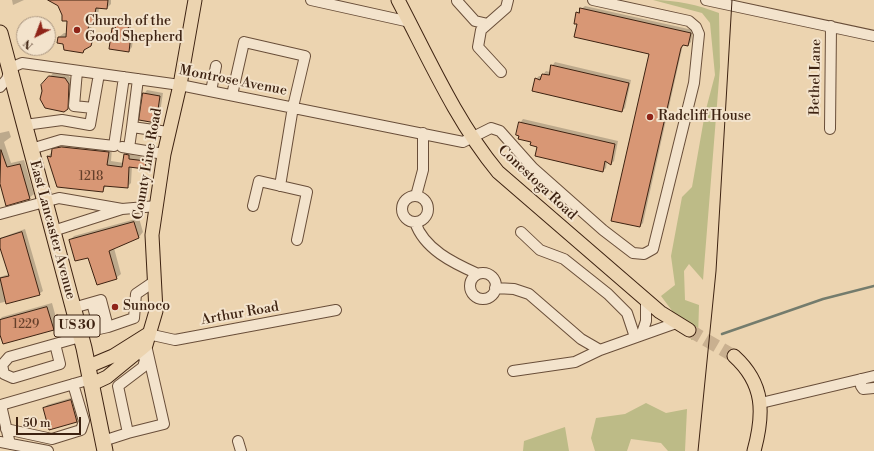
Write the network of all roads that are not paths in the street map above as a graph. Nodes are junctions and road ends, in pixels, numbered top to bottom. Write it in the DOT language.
graph roads {
  1 [pos="196,0"];
  2 [pos="311,0"];
  3 [pos="398,0"];
  4 [pos="508,0"];
  5 [pos="594,0"];
  6 [pos="706,0"];
  7 [pos="457,1"];
  8 [pos="615,2"];
  9 [pos="410,22"];
  10 [pos="831,26"];
  11 [pos="484,27"];
  12 [pos="0,33"];
  13 [pos="874,36"];
  14 [pos="216,66"];
  15 [pos="10,68"];
  16 [pos="80,71"];
  17 [pos="501,72"];
  18 [pos="99,74"];
  19 [pos="124,77"];
  20 [pos="138,79"];
  21 [pos="180,85"];
  22 [pos="0,87"];
  23 [pos="211,91"];
  24 [pos="232,95"];
  25 [pos="74,106"];
  26 [pos="293,107"];
  27 [pos="93,108"];
  28 [pos="72,122"];
  29 [pos="25,125"];
  30 [pos="132,127"];
  31 [pos="830,129"];
  32 [pos="168,132"];
  33 [pos="423,133"];
  34 [pos="472,138"];
  35 [pos="31,149"];
  36 [pos="164,154"];
  37 [pos="280,186"];
  38 [pos="416,196"];
  39 [pos="45,201"];
  40 [pos="156,206"];
  41 [pos="253,206"];
  42 [pos="122,208"];
  43 [pos="0,214"];
  44 [pos="415,222"];
  45 [pos="53,230"];
  46 [pos="520,232"];
  47 [pos="297,240"];
  48 [pos="478,274"];
  49 [pos="155,281"];
  50 [pos="495,288"];
  51 [pos="646,301"];
  52 [pos="73,308"];
  53 [pos="336,310"];
  54 [pos="676,323"];
  55 [pos="104,328"];
  56 [pos="689,330"];
  57 [pos="80,335"];
  58 [pos="639,335"];
  59 [pos="145,343"];
  60 [pos="55,344"];
  61 [pos="600,350"];
  62 [pos="734,356"];
  63 [pos="2,360"];
  64 [pos="513,371"];
  65 [pos="91,376"];
  66 [pos="874,376"];
  67 [pos="861,379"];
  68 [pos="73,384"];
  69 [pos="874,388"];
  70 [pos="761,403"];
  71 [pos="6,429"];
  72 [pos="127,431"];
  73 [pos="103,442"];
  74 [pos="5,443"];
  75 [pos="48,451"];
  76 [pos="754,451"];
  1 -- 21 [label="main road, County Line Road"];
  2 -- 9 [label="street"];
  3 -- 9 [label="main road, Conestoga Road"];
  4 -- 11 [label="street"];
  5 -- 8 [label="street"];
  6 -- 10 [label="street"];
  7 -- 11 [label="street"];
  8 -- 34 [label="street"];
  9 -- 34 [label="main road, Conestoga Road"];
  10 -- 13 [label="street"];
  10 -- 31 [label="street, Bethel Lane"];
  11 -- 17 [label="street"];
  12 -- 15 [label="highway, East Lancaster Avenue / US 30"];
  14 -- 23 [label="street"];
  15 -- 16 [label="street, Montrose Avenue"];
  15 -- 22 [label="street"];
  15 -- 29 [label="highway, East Lancaster Avenue / US 30"];
  16 -- 18 [label="street, Montrose Avenue"];
  16 -- 25 [label="street"];
  18 -- 19 [label="street, Montrose Avenue"];
  18 -- 27 [label="street"];
  19 -- 20 [label="street, Montrose Avenue"];
  19 -- 35 [label="street"];
  20 -- 21 [label="street, Montrose Avenue"];
  20 -- 30 [label="street"];
  21 -- 23 [label="street, Montrose Avenue"];
  21 -- 32 [label="main road, County Line Road"];
  23 -- 24 [label="street, Montrose Avenue"];
  24 -- 26 [label="street, Montrose Avenue"];
  24 -- 26 [label="street"];
  25 -- 27 [label="street"];
  25 -- 28 [label="street"];
  26 -- 33 [label="street, Montrose Avenue"];
  26 -- 37 [label="street"];
  27 -- 28 [label="street"];
  28 -- 29 [label="street"];
  29 -- 35 [label="highway, East Lancaster Avenue / US 30"];
  30 -- 32 [label="street"];
  30 -- 36 [label="street"];
  32 -- 36 [label="main road, County Line Road"];
  33 -- 34 [label="street, Montrose Avenue"];
  33 -- 38 [label="street"];
  34 -- 51 [label="main road, Conestoga Road"];
  35 -- 39 [label="highway, East Lancaster Avenue / US 30"];
  36 -- 40 [label="main road, County Line Road"];
  37 -- 41 [label="street"];
  37 -- 47 [label="street"];
  38 -- 44 [label="street"];
  38 -- 44 [label="street"];
  39 -- 42 [label="street"];
  39 -- 43 [label="street"];
  39 -- 45 [label="highway, East Lancaster Avenue / US 30"];
  40 -- 42 [label="street"];
  40 -- 49 [label="main road, County Line Road"];
  42 -- 45 [label="street"];
  44 -- 48 [label="street"];
  45 -- 52 [label="highway, East Lancaster Avenue / US 30"];
  46 -- 58 [label="street"];
  48 -- 50 [label="street"];
  48 -- 50 [label="street"];
  49 -- 55 [label="street"];
  49 -- 59 [label="main road, County Line Road"];
  50 -- 61 [label="street"];
  51 -- 54 [label="main road, Conestoga Road"];
  51 -- 58 [label="street"];
  52 -- 55 [label="street"];
  52 -- 57 [label="highway, East Lancaster Avenue / US 30"];
  53 -- 59 [label="street, Arthur Road"];
  54 -- 56 [label="main road, Conestoga Road"];
  54 -- 58 [label="street"];
  55 -- 57 [label="street"];
  57 -- 60 [label="street"];
  57 -- 65 [label="highway, East Lancaster Avenue / US 30"];
  58 -- 61 [label="street"];
  59 -- 65 [label="main road"];
  59 -- 65 [label="main road"];
  59 -- 72 [label="street"];
  59 -- 72 [label="street"];
  60 -- 63 [label="street"];
  60 -- 63 [label="street"];
  61 -- 64 [label="street"];
  62 -- 70 [label="main road"];
  65 -- 68 [label="street"];
  65 -- 73 [label="highway, East Lancaster Avenue / US 30"];
  66 -- 67 [label="street"];
  67 -- 69 [label="street"];
  67 -- 70 [label="street"];
  68 -- 71 [label="street"];
  68 -- 71 [label="street"];
  70 -- 76 [label="main road"];
  71 -- 74 [label="street"];
  72 -- 73 [label="street"];
  74 -- 75 [label="street"];
}
